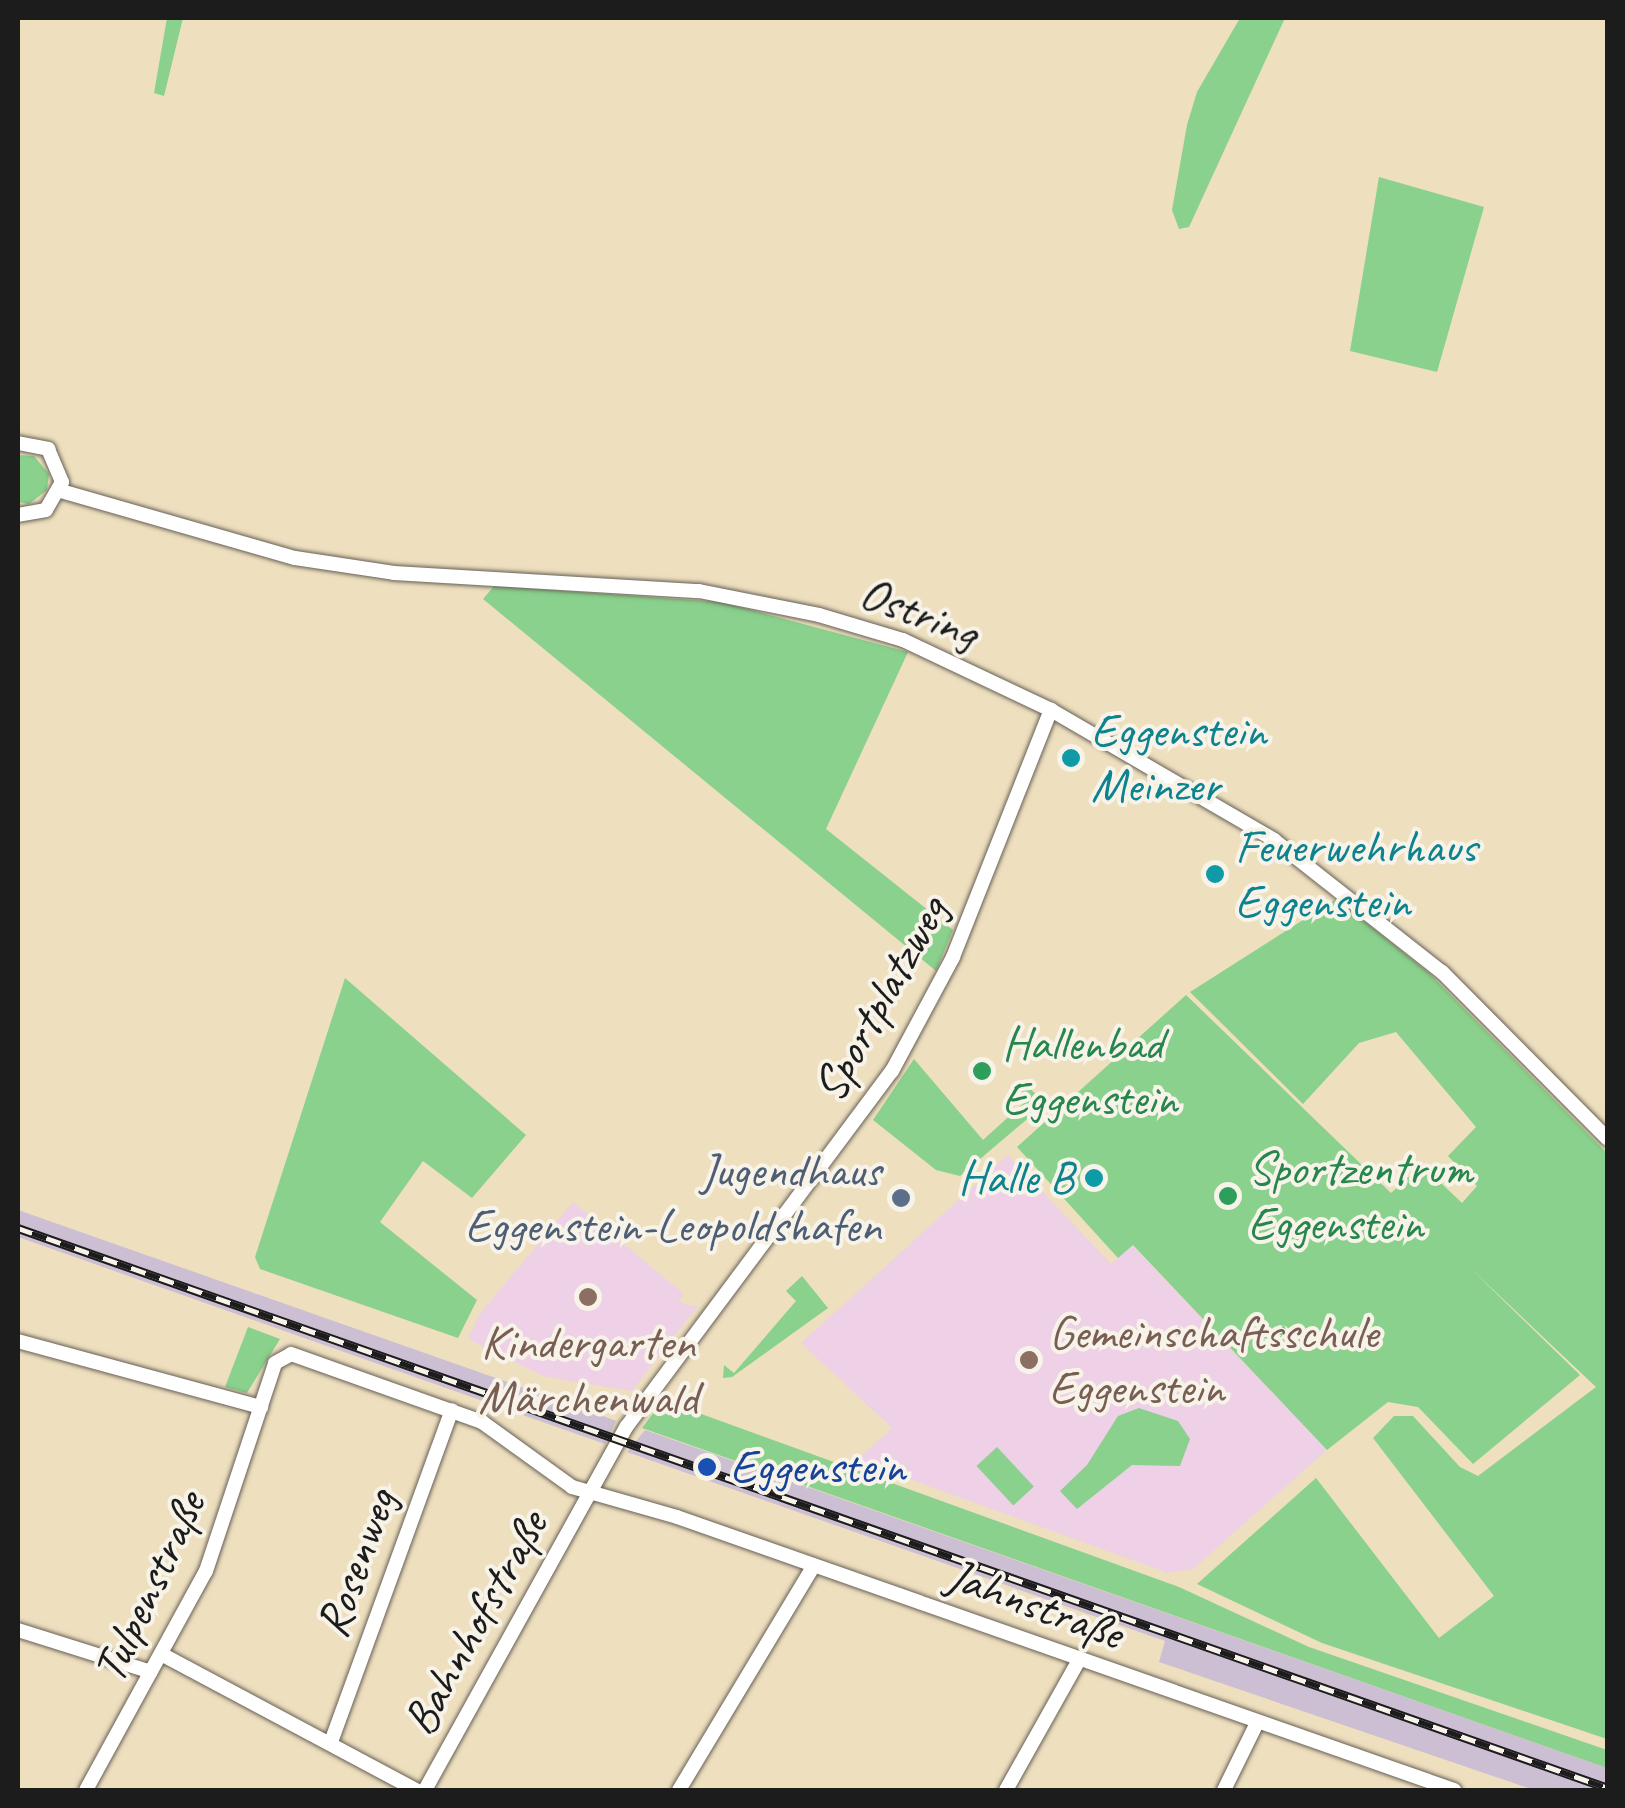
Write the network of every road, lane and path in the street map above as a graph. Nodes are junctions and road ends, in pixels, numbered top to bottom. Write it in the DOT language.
graph roads {
  1 [pos="18,443"];
  2 [pos="60,491"];
  3 [pos="18,516"];
  4 [pos="1051,710"];
  5 [pos="1608,1139"];
  6 [pos="18,1341"];
  7 [pos="261,1407"];
  8 [pos="452,1410"];
  9 [pos="590,1492"];
  10 [pos="814,1566"];
  11 [pos="18,1630"];
  12 [pos="163,1656"];
  13 [pos="1079,1660"];
  14 [pos="152,1672"];
  15 [pos="1257,1722"];
  16 [pos="331,1742"];
  17 [pos="1431,1787"];
  18 [pos="86,1790"];
  19 [pos="416,1790"];
  20 [pos="425,1790"];
  21 [pos="678,1790"];
  22 [pos="1006,1790"];
  23 [pos="1224,1790"];
  24 [pos="1454,1790"];
  1 -- 2 [label="street"];
  2 -- 3 [label="street"];
  2 -- 4 [label="street, Ostring"];
  4 -- 5 [label="street, Ostring"];
  4 -- 9 [label="street, Sportplatzweg"];
  6 -- 7 [label="street"];
  7 -- 8 [label="street, Tulpenstraße"];
  7 -- 12 [label="street, Tulpenstraße"];
  8 -- 9 [label="street, Jahnstraße"];
  8 -- 16 [label="street, Rosenweg"];
  9 -- 10 [label="street, Jahnstraße"];
  9 -- 20 [label="street, Bahnhofstraße"];
  10 -- 13 [label="street, Jahnstraße"];
  10 -- 21 [label="street"];
  11 -- 14 [label="street"];
  12 -- 14 [label="street, Tulpenstraße"];
  12 -- 16 [label="street"];
  13 -- 15 [label="street, Jahnstraße"];
  13 -- 22 [label="street"];
  14 -- 18 [label="street, Tulpenstraße"];
  15 -- 17 [label="street, Jahnstraße"];
  15 -- 23 [label="street"];
  16 -- 19 [label="street"];
  17 -- 24 [label="street, Jahnstraße"];
}
